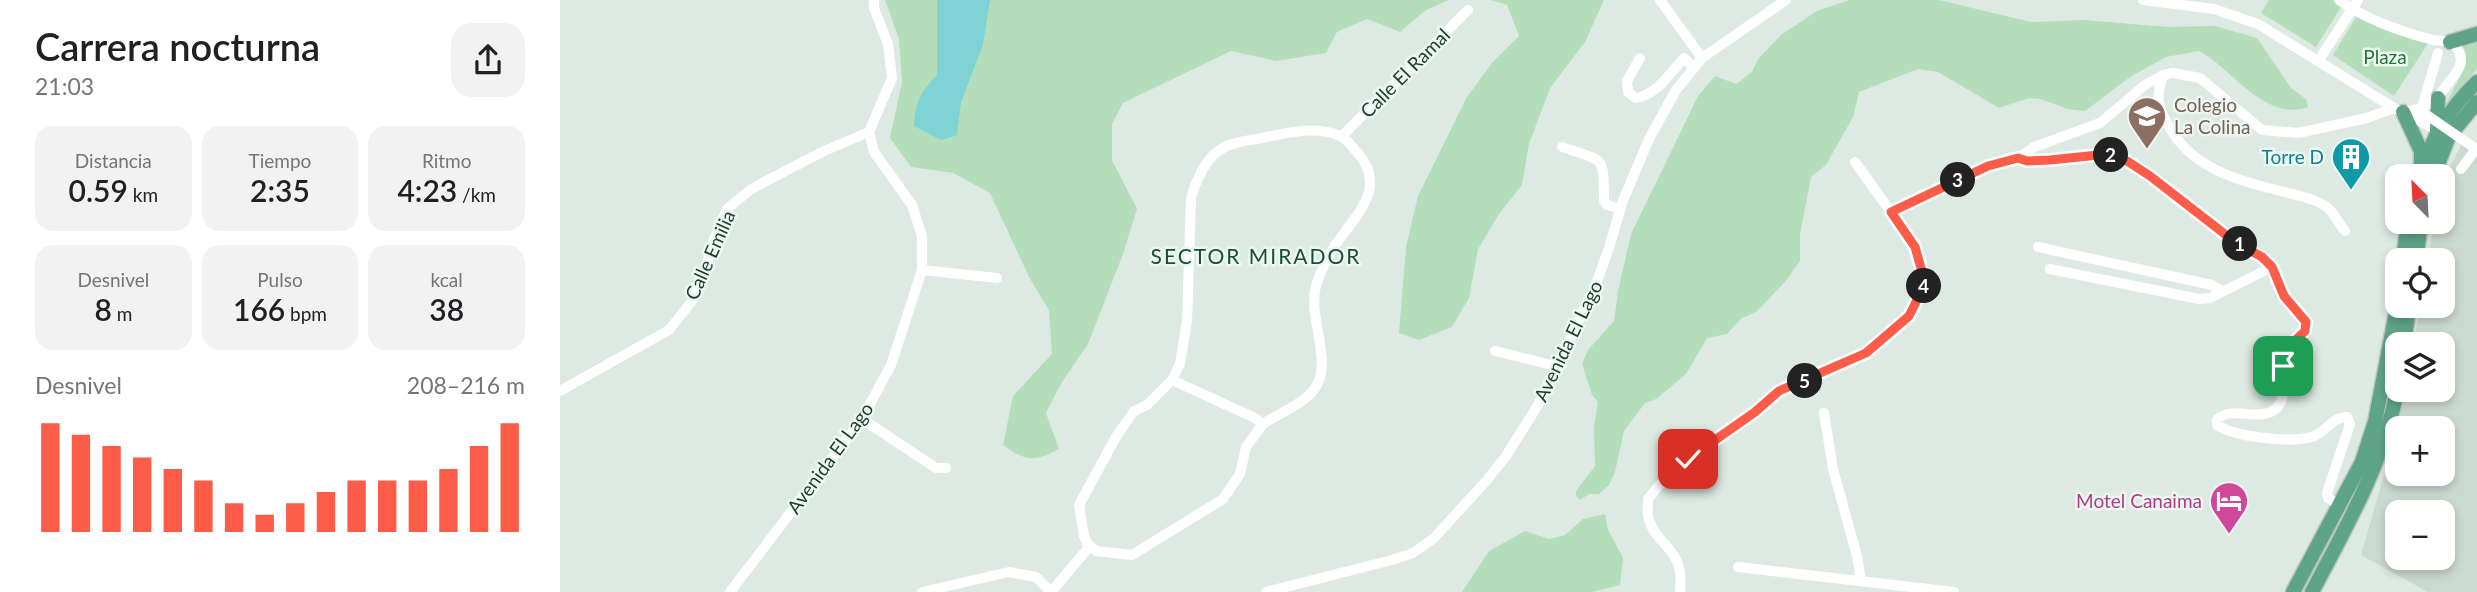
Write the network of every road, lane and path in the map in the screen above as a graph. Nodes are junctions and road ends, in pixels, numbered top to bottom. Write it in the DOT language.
graph roads {
  1 [pos="874,0"];
  2 [pos="1660,0"];
  3 [pos="1786,0"];
  4 [pos="2143,0"];
  5 [pos="2339,0"];
  6 [pos="2183,2"];
  7 [pos="2355,5"];
  8 [pos="1468,10"];
  9 [pos="2477,34"];
  10 [pos="2450,42"];
  11 [pos="2438,53"];
  12 [pos="1640,58"];
  13 [pos="1702,58"];
  14 [pos="2319,60"];
  15 [pos="1693,67"];
  16 [pos="2163,75"];
  17 [pos="2477,82"];
  18 [pos="2438,98"];
  19 [pos="2477,102"];
  20 [pos="2398,110"];
  21 [pos="869,132"];
  22 [pos="2443,133"];
  23 [pos="1342,136"];
  24 [pos="1562,147"];
  25 [pos="2018,158"];
  26 [pos="1855,162"];
  27 [pos="2425,164"];
  28 [pos="2431,164"];
  29 [pos="2461,169"];
  30 [pos="1620,209"];
  31 [pos="1891,212"];
  32 [pos="2345,231"];
  33 [pos="2038,247"];
  34 [pos="2272,267"];
  35 [pos="2050,269"];
  36 [pos="922,270"];
  37 [pos="997,278"];
  38 [pos="2221,290"];
  39 [pos="2395,318"];
  40 [pos="1495,351"];
  41 [pos="1556,366"];
  42 [pos="1172,380"];
  43 [pos="560,391"];
  44 [pos="2395,402"];
  45 [pos="1824,413"];
  46 [pos="862,419"];
  47 [pos="1263,424"];
  48 [pos="946,468"];
  49 [pos="2339,505"];
  50 [pos="1090,546"];
  51 [pos="1738,567"];
  52 [pos="1861,581"];
  53 [pos="730,592"];
  54 [pos="922,592"];
  55 [pos="1051,592"];
  56 [pos="1266,592"];
  57 [pos="1680,592"];
  58 [pos="1949,592"];
  59 [pos="2293,592"];
  60 [pos="2312,592"];
  1 -- 21 [label="street"];
  2 -- 13 [label="street"];
  3 -- 13 [label="street, Avenida El Lago"];
  4 -- 6 [label="street"];
  5 -- 7 [label="street"];
  6 -- 14 [label="street"];
  7 -- 10 [label="street"];
  7 -- 14 [label="street"];
  8 -- 23 [label="street, Calle El Ramal"];
  9 -- 10 [label="main road"];
  10 -- 18 [label="street"];
  11 -- 29 [label="street, bridge"];
  12 -- 15 [label="street"];
  13 -- 15 [label="street, Avenida El Lago"];
  14 -- 20 [label="street"];
  15 -- 30 [label="street, Avenida El Lago"];
  16 -- 20 [label="street"];
  16 -- 25 [label="street"];
  16 -- 32 [label="street"];
  17 -- 22 [label="main road"];
  18 -- 20 [label="street"];
  18 -- 22 [label="main road"];
  19 -- 22 [label="main road"];
  20 -- 22 [label="street"];
  20 -- 27 [label="main road"];
  21 -- 36 [label="street, Avenida El Lago"];
  21 -- 43 [label="street, Calle Emilia"];
  22 -- 28 [label="main road"];
  23 -- 42 [label="street"];
  23 -- 47 [label="street"];
  24 -- 30 [label="street"];
  25 -- 31 [label="street"];
  25 -- 34 [label="street"];
  26 -- 31 [label="street"];
  30 -- 41 [label="street, Avenida El Lago"];
  31 -- 57 [label="street"];
  33 -- 38 [label="street"];
  34 -- 38 [label="street"];
  34 -- 49 [label="street"];
  35 -- 38 [label="street"];
  36 -- 37 [label="street"];
  36 -- 46 [label="street, Avenida El Lago"];
  39 -- 49 [label="main road"];
  40 -- 41 [label="street"];
  41 -- 56 [label="street, Avenida El Lago"];
  42 -- 47 [label="street"];
  42 -- 50 [label="street"];
  44 -- 60 [label="main road"];
  45 -- 52 [label="street"];
  46 -- 48 [label="street"];
  46 -- 53 [label="street, Avenida El Lago"];
  47 -- 50 [label="street"];
  49 -- 59 [label="main road"];
  50 -- 55 [label="street"];
  51 -- 52 [label="street"];
  52 -- 58 [label="street"];
  54 -- 55 [label="street"];
}
